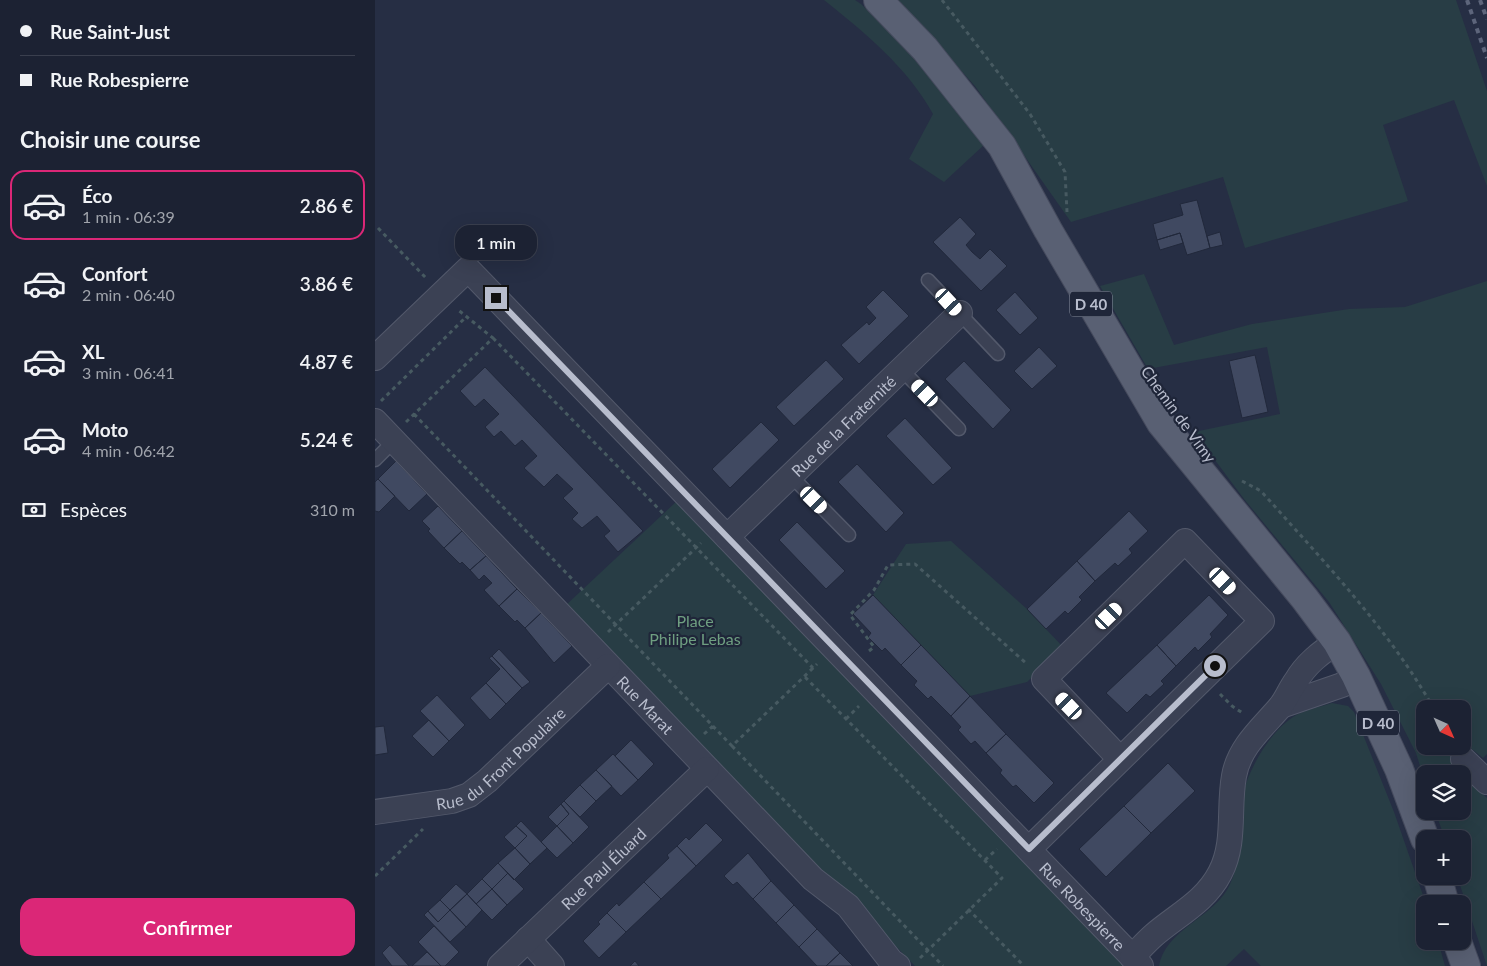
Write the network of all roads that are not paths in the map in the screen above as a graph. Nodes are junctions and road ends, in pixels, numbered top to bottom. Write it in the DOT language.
graph roads {
  1 [pos="877,0"];
  2 [pos="928,280"];
  3 [pos="960,314"];
  4 [pos="997,354"];
  5 [pos="375,358"];
  6 [pos="901,369"];
  7 [pos="380,414"];
  8 [pos="959,429"];
  9 [pos="399,433"];
  10 [pos="375,460"];
  11 [pos="791,476"];
  12 [pos="722,532"];
  13 [pos="849,535"];
  14 [pos="1337,642"];
  15 [pos="608,666"];
  16 [pos="1356,676"];
  17 [pos="1281,706"];
  18 [pos="1120,759"];
  19 [pos="1463,759"];
  20 [pos="707,769"];
  21 [pos="1487,782"];
  22 [pos="375,812"];
  23 [pos="1422,830"];
  24 [pos="1029,849"];
  25 [pos="528,939"];
  26 [pos="1137,961"];
  27 [pos="500,966"];
  28 [pos="552,966"];
  29 [pos="898,966"];
  1 -- 14 [label="main road, Chemin de Vimy / D 40"];
  2 -- 3 [label="lane"];
  3 -- 4 [label="lane"];
  3 -- 6 [label="street, Rue de la Fraternité"];
  5 -- 12 [label="street, Rue Robespierre"];
  6 -- 8 [label="lane"];
  6 -- 11 [label="street, Rue de la Fraternité"];
  7 -- 9 [label="street, Rue Marat"];
  9 -- 10 [label="lane"];
  9 -- 15 [label="street, Rue Marat"];
  11 -- 12 [label="street, Rue de la Fraternité"];
  11 -- 13 [label="lane"];
  12 -- 24 [label="street, Rue Robespierre"];
  14 -- 16 [label="main road, Chemin de Vimy / D 40"];
  14 -- 17 [label="street"];
  15 -- 20 [label="street, Rue Marat"];
  15 -- 22 [label="street, Rue du Front Populaire"];
  16 -- 17 [label="street"];
  16 -- 23 [label="main road, D 40"];
  17 -- 26 [label="street"];
  18 -- 18 [label="street"];
  18 -- 24 [label="street"];
  19 -- 21 [label="street"];
  20 -- 25 [label="street, Rue Paul Éluard"];
  20 -- 29 [label="street, Rue Marat"];
  24 -- 26 [label="street, Rue Robespierre"];
  25 -- 27 [label="street, Rue Paul Éluard"];
  25 -- 28 [label="street"];
}
